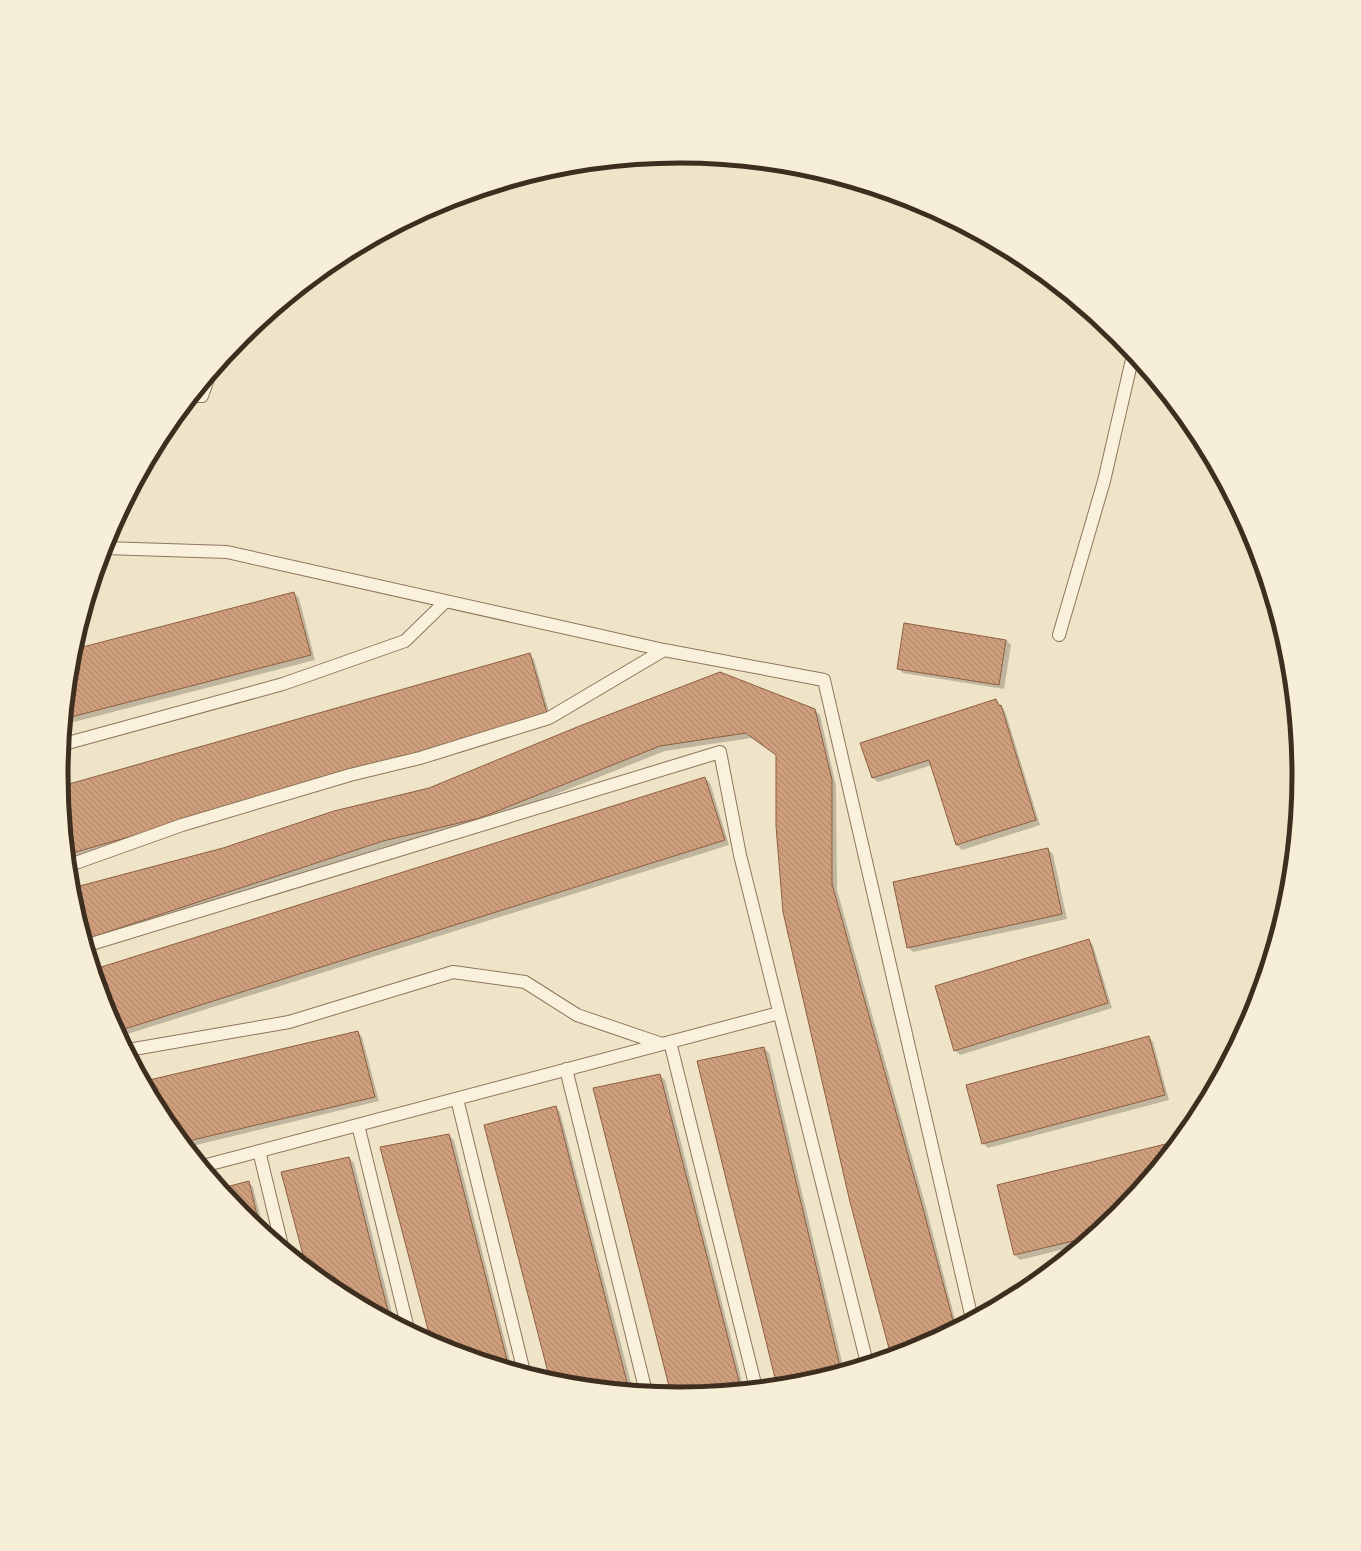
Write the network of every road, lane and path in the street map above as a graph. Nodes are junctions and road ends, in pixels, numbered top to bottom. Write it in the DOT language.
graph roads {
  1 [pos="1132,361"];
  2 [pos="112,548"];
  3 [pos="446,601"];
  4 [pos="1059,635"];
  5 [pos="664,650"];
  6 [pos="69,743"];
  7 [pos="74,863"];
  8 [pos="92,944"];
  9 [pos="779,1013"];
  10 [pos="666,1043"];
  11 [pos="133,1049"];
  12 [pos="566,1069"];
  13 [pos="457,1098"];
  14 [pos="358,1125"];
  15 [pos="259,1151"];
  16 [pos="208,1165"];
  17 [pos="280,1239"];
  18 [pos="971,1314"];
  19 [pos="407,1323"];
  20 [pos="866,1359"];
  21 [pos="523,1367"];
  22 [pos="755,1384"];
  23 [pos="645,1387"];
  1 -- 4 [label="lane"];
  2 -- 3 [label="lane"];
  3 -- 5 [label="lane"];
  3 -- 6 [label="lane"];
  5 -- 7 [label="lane"];
  5 -- 18 [label="lane"];
  8 -- 9 [label="lane"];
  9 -- 10 [label="lane"];
  9 -- 20 [label="lane"];
  10 -- 11 [label="lane"];
  10 -- 12 [label="lane"];
  10 -- 22 [label="lane"];
  12 -- 13 [label="lane"];
  12 -- 23 [label="lane"];
  13 -- 14 [label="lane"];
  13 -- 21 [label="lane"];
  14 -- 15 [label="lane"];
  14 -- 19 [label="lane"];
  15 -- 16 [label="lane"];
  15 -- 17 [label="lane"];
}
